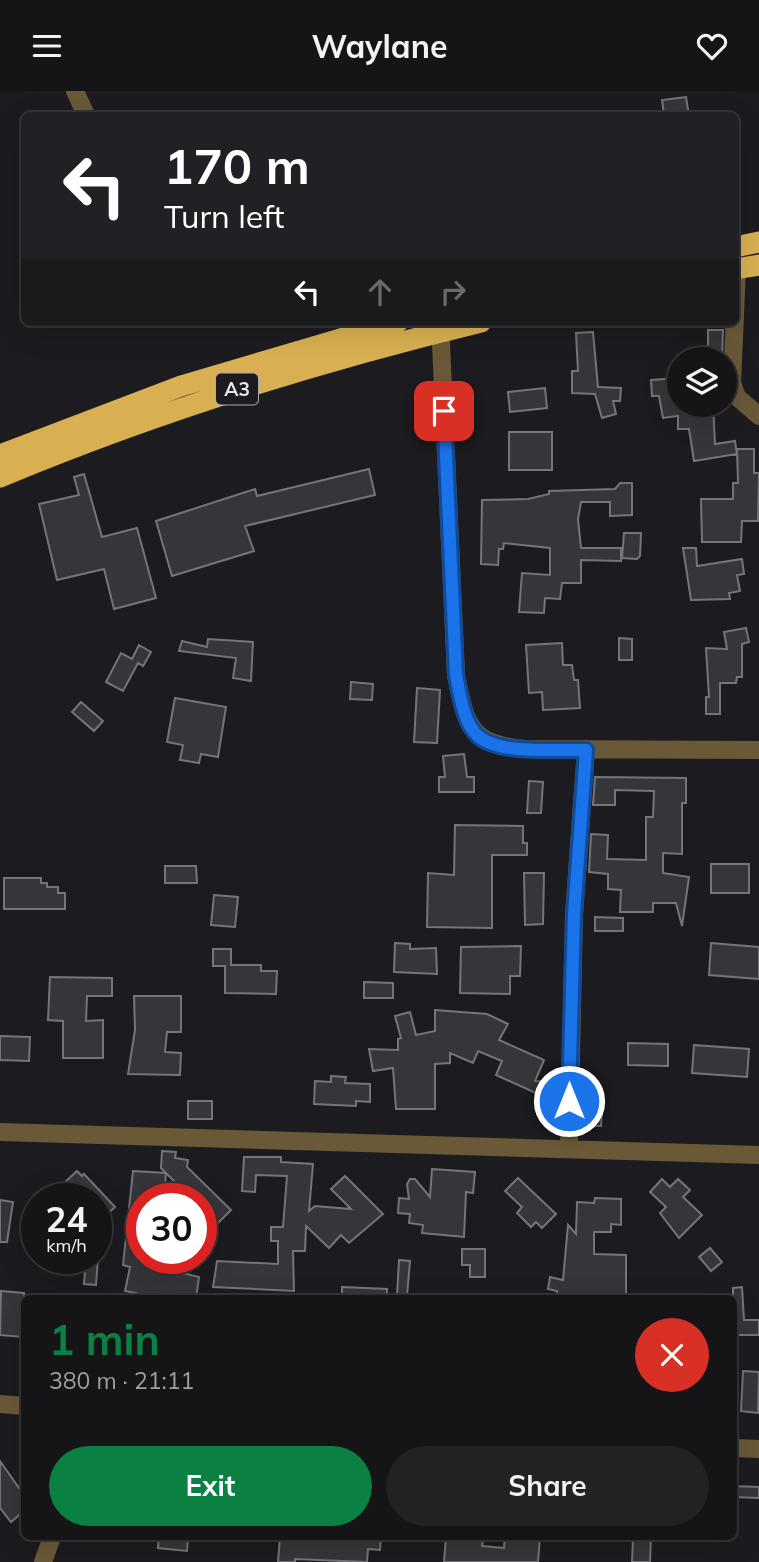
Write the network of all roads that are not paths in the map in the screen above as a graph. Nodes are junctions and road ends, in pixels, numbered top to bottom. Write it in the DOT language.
graph roads {
  1 [pos="75,91"];
  2 [pos="85,112"];
  3 [pos="759,242"];
  4 [pos="739,246"];
  5 [pos="759,265"];
  6 [pos="739,268"];
  7 [pos="368,326"];
  8 [pos="734,326"];
  9 [pos="440,327"];
  10 [pos="759,416"];
  11 [pos="0,455"];
  12 [pos="0,477"];
  13 [pos="586,750"];
  14 [pos="759,750"];
  15 [pos="0,1132"];
  16 [pos="569,1148"];
  17 [pos="759,1155"];
  18 [pos="0,1404"];
  19 [pos="21,1406"];
  20 [pos="737,1448"];
  21 [pos="759,1449"];
  22 [pos="51,1540"];
  23 [pos="43,1562"];
  1 -- 2 [label="street"];
  3 -- 4 [label="highway"];
  5 -- 6 [label="highway"];
  7 -- 11 [label="highway, A3"];
  8 -- 10 [label="street"];
  9 -- 12 [label="highway, A3"];
  9 -- 13 [label="street"];
  13 -- 14 [label="street"];
  13 -- 16 [label="street"];
  15 -- 16 [label="street"];
  16 -- 17 [label="street"];
  18 -- 19 [label="street"];
  20 -- 21 [label="street"];
  22 -- 23 [label="street"];
}
